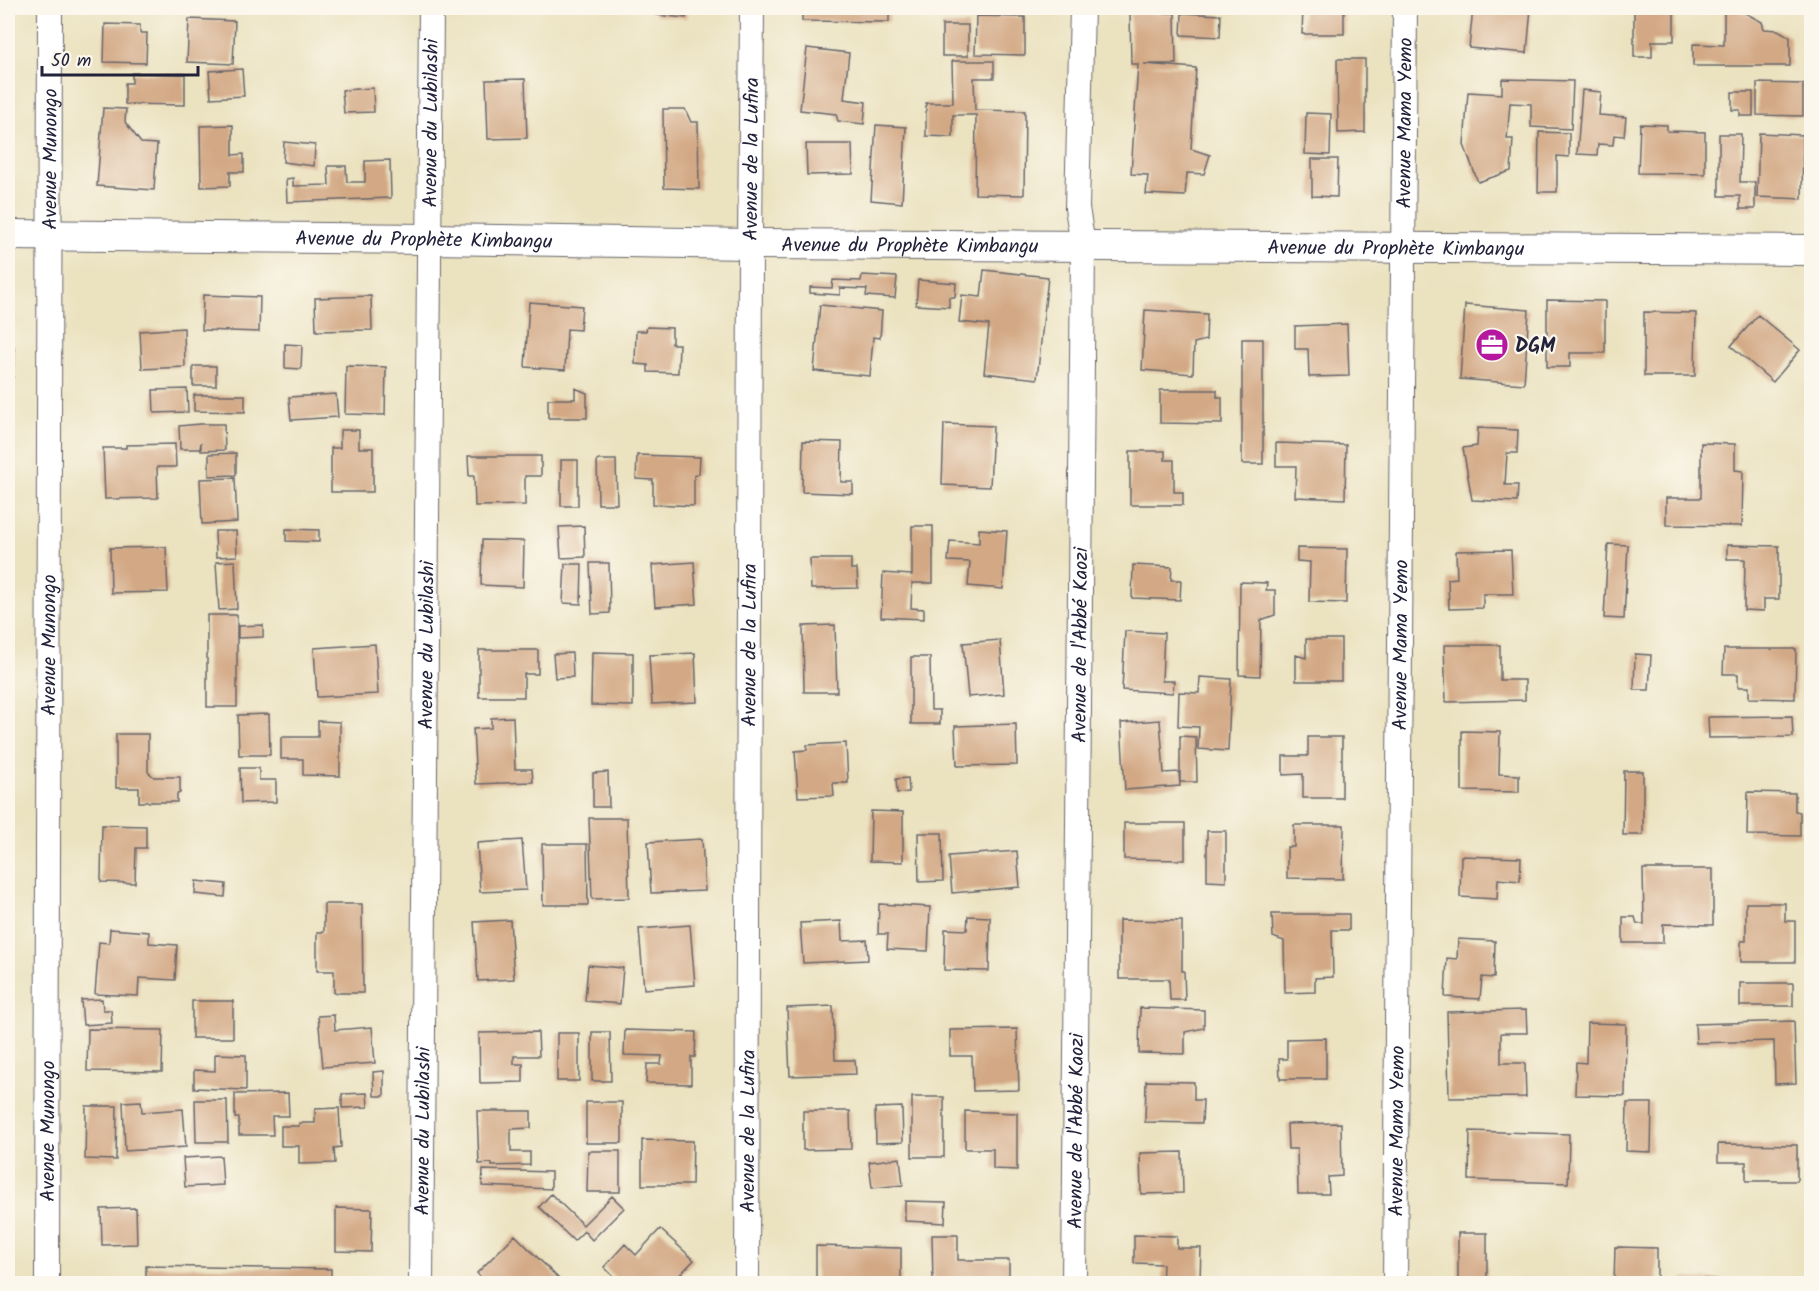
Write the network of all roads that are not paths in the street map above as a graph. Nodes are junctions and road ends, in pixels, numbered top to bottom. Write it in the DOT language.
graph roads {
  1 [pos="50,8"];
  2 [pos="431,8"];
  3 [pos="752,8"];
  4 [pos="1082,8"];
  5 [pos="1405,8"];
  6 [pos="8,235"];
  7 [pos="50,235"];
  8 [pos="429,239"];
  9 [pos="750,244"];
  10 [pos="1083,245"];
  11 [pos="1403,248"];
  12 [pos="1812,250"];
  13 [pos="47,1284"];
  14 [pos="421,1284"];
  15 [pos="747,1284"];
  16 [pos="1074,1284"];
  17 [pos="1395,1284"];
  1 -- 7 [label="street, Avenue Munongo"];
  2 -- 8 [label="street, Avenue du Lubilashi"];
  3 -- 9 [label="street, Avenue de la Lufira"];
  4 -- 10 [label="street, Avenue de l'Abbé Kaozi"];
  5 -- 11 [label="street, Avenue Mama Yemo"];
  6 -- 7 [label="street, Avenue du Prophète Kimbangu"];
  7 -- 8 [label="street, Avenue du Prophète Kimbangu"];
  7 -- 13 [label="street, Avenue Munongo"];
  8 -- 9 [label="street, Avenue du Prophète Kimbangu"];
  8 -- 14 [label="street, Avenue du Lubilashi"];
  9 -- 10 [label="street, Avenue du Prophète Kimbangu"];
  9 -- 15 [label="street, Avenue de la Lufira"];
  10 -- 11 [label="street, Avenue du Prophète Kimbangu"];
  10 -- 16 [label="street, Avenue de l'Abbé Kaozi"];
  11 -- 12 [label="street, Avenue du Prophète Kimbangu"];
  11 -- 17 [label="street, Avenue Mama Yemo"];
}
